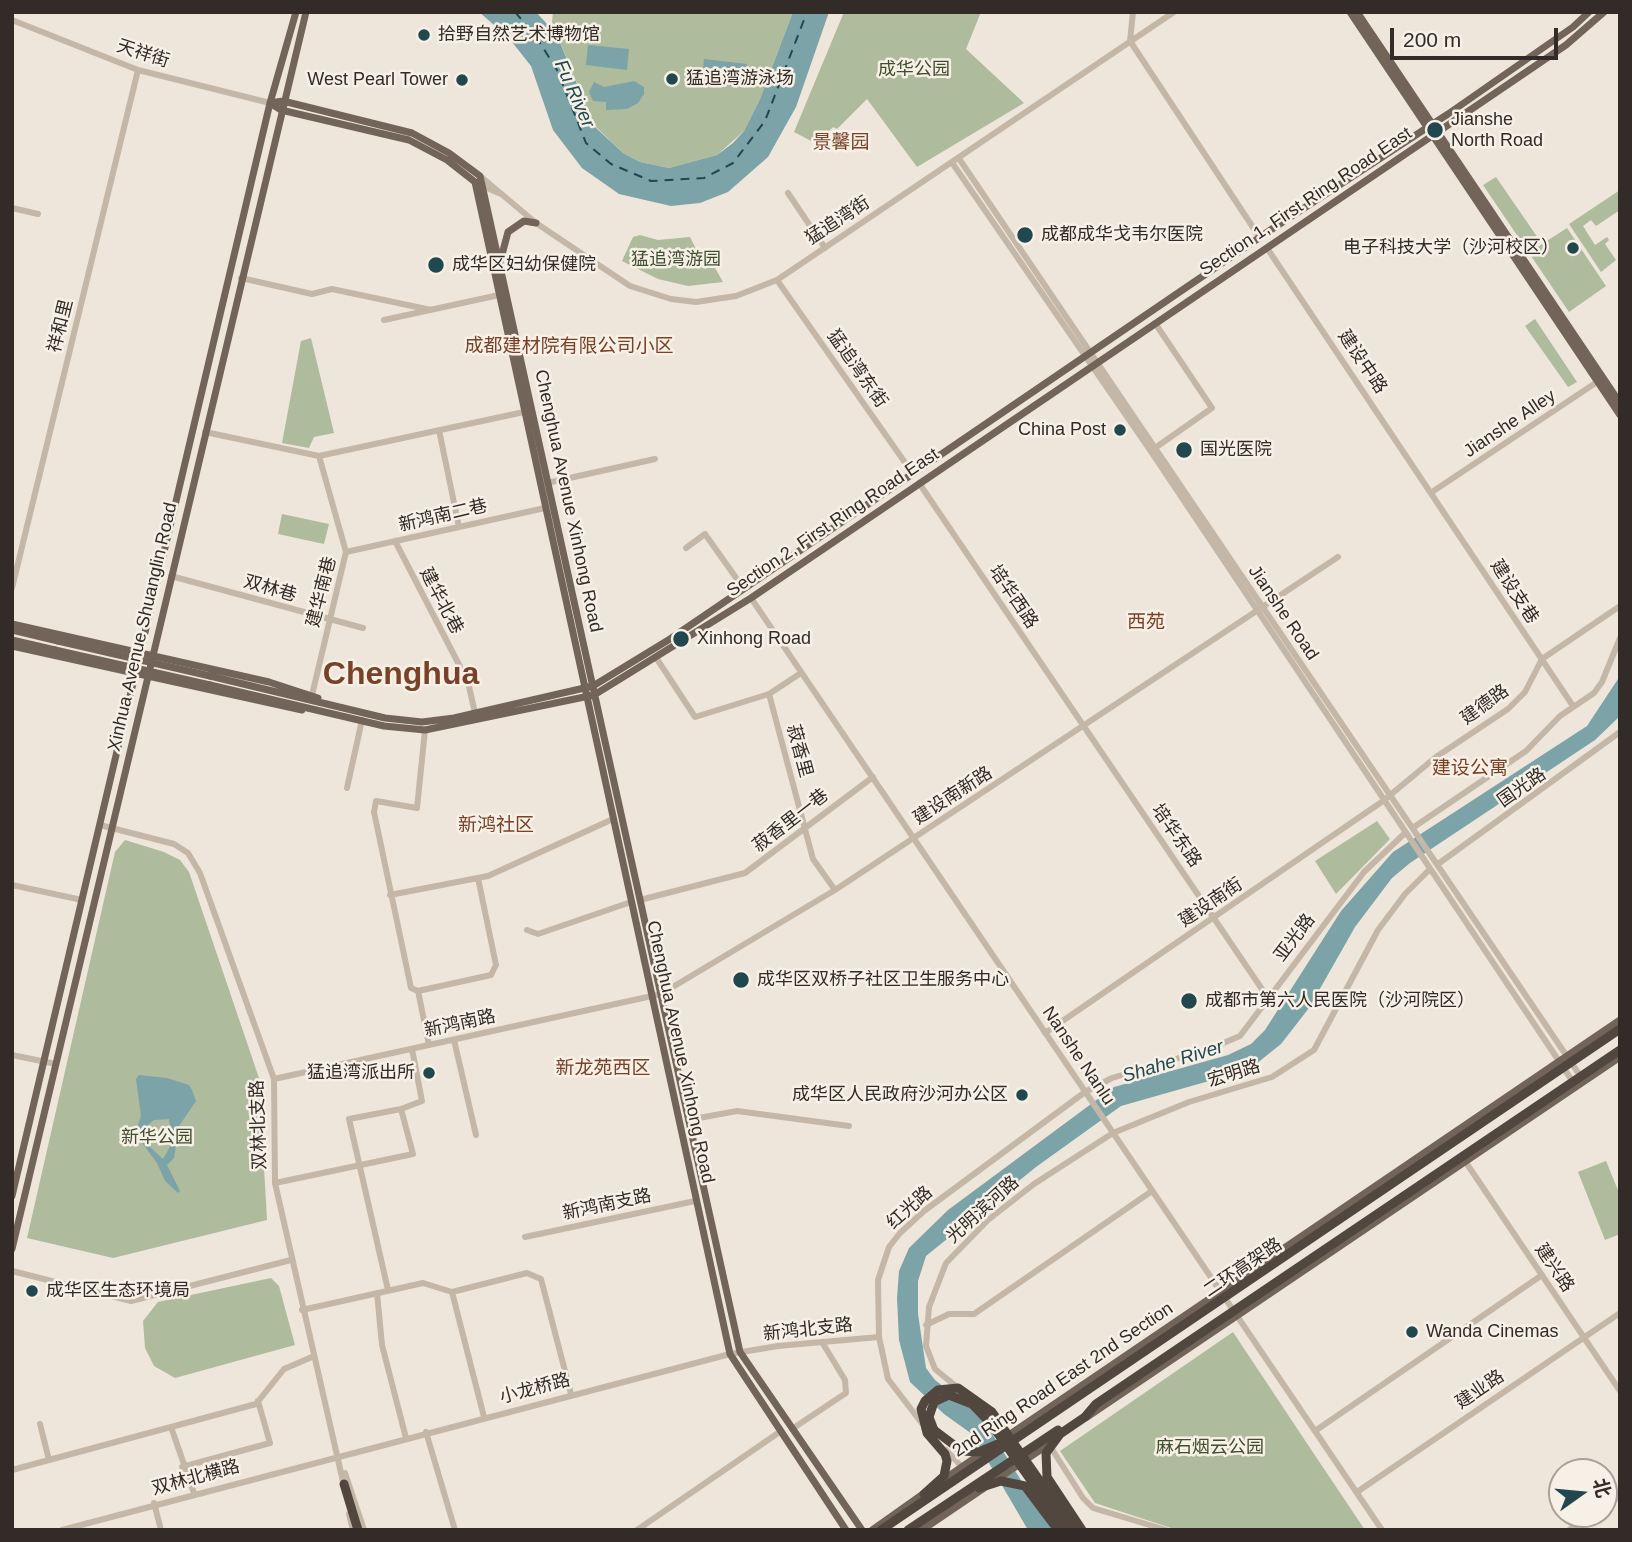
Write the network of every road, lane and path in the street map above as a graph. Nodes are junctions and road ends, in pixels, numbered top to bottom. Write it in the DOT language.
graph roads {
  1 [pos="296,12"];
  2 [pos="306,12"];
  3 [pos="1133,12"];
  4 [pos="1174,12"];
  5 [pos="1350,12"];
  6 [pos="1357,12"];
  7 [pos="1589,12"];
  8 [pos="1604,12"];
  9 [pos="12,20"];
  10 [pos="1130,41"];
  11 [pos="138,70"];
  12 [pos="283,101"];
  13 [pos="270,103"];
  14 [pos="1459,107"];
  15 [pos="281,110"];
  16 [pos="1464,114"];
  17 [pos="1431,126"];
  18 [pos="1434,135"];
  19 [pos="956,162"];
  20 [pos="479,181"];
  21 [pos="788,193"];
  22 [pos="501,194"];
  23 [pos="12,208"];
  24 [pos="38,214"];
  25 [pos="536,223"];
  26 [pos="1260,238"];
  27 [pos="825,248"];
  28 [pos="1267,248"];
  29 [pos="499,266"];
  30 [pos="241,278"];
  31 [pos="778,280"];
  32 [pos="499,295"];
  33 [pos="431,310"];
  34 [pos="384,320"];
  35 [pos="1155,323"];
  36 [pos="1088,354"];
  37 [pos="1094,363"];
  38 [pos="1600,380"];
  39 [pos="1620,403"];
  40 [pos="524,412"];
  41 [pos="1620,415"];
  42 [pos="439,430"];
  43 [pos="205,432"];
  44 [pos="1155,447"];
  45 [pos="319,456"];
  46 [pos="655,458"];
  47 [pos="913,474"];
  48 [pos="547,483"];
  49 [pos="919,483"];
  50 [pos="1432,492"];
  51 [pos="545,508"];
  52 [pos="459,527"];
  53 [pos="395,541"];
  54 [pos="686,548"];
  55 [pos="346,552"];
  56 [pos="1338,557"];
  57 [pos="171,576"];
  58 [pos="12,589"];
  59 [pos="744,589"];
  60 [pos="751,598"];
  61 [pos="1620,606"];
  62 [pos="1260,611"];
  63 [pos="330,621"];
  64 [pos="12,624"];
  65 [pos="363,628"];
  66 [pos="12,630"];
  67 [pos="1620,638"];
  68 [pos="12,640"];
  69 [pos="12,646"];
  70 [pos="141,652"];
  71 [pos="152,654"];
  72 [pos="657,659"];
  73 [pos="1542,659"];
  74 [pos="801,673"];
  75 [pos="135,674"];
  76 [pos="147,677"];
  77 [pos="210,681"];
  78 [pos="593,686"];
  79 [pos="588,694"];
  80 [pos="769,694"];
  81 [pos="312,695"];
  82 [pos="1573,706"];
  83 [pos="333,709"];
  84 [pos="475,713"];
  85 [pos="362,720"];
  86 [pos="1083,727"];
  87 [pos="425,730"];
  88 [pos="1620,732"];
  89 [pos="873,777"];
  90 [pos="347,788"];
  91 [pos="1391,794"];
  92 [pos="1383,802"];
  93 [pos="613,819"];
  94 [pos="100,825"];
  95 [pos="804,826"];
  96 [pos="111,828"];
  97 [pos="1416,830"];
  98 [pos="1407,835"];
  99 [pos="914,838"];
  100 [pos="1438,864"];
  101 [pos="1430,869"];
  102 [pos="478,878"];
  103 [pos="12,885"];
  104 [pos="835,890"];
  105 [pos="390,895"];
  106 [pos="82,900"];
  107 [pos="636,901"];
  108 [pos="1215,917"];
  109 [pos="527,930"];
  110 [pos="418,991"];
  111 [pos="661,994"];
  112 [pos="652,998"];
  113 [pos="1268,998"];
  114 [pos="1620,1020"];
  115 [pos="1620,1028"];
  116 [pos="1045,1033"];
  117 [pos="454,1040"];
  118 [pos="429,1045"];
  119 [pos="412,1049"];
  120 [pos="1620,1050"];
  121 [pos="12,1055"];
  122 [pos="1567,1056"];
  123 [pos="1620,1057"];
  124 [pos="44,1061"];
  125 [pos="1559,1062"];
  126 [pos="56,1064"];
  127 [pos="274,1079"];
  128 [pos="1584,1081"];
  129 [pos="1576,1086"];
  130 [pos="1086,1094"];
  131 [pos="401,1109"];
  132 [pos="688,1120"];
  133 [pos="849,1126"];
  134 [pos="1113,1133"];
  135 [pos="476,1135"];
  136 [pos="16,1161"];
  137 [pos="1465,1161"];
  138 [pos="360,1167"];
  139 [pos="275,1183"];
  140 [pos="1152,1191"];
  141 [pos="12,1196"];
  142 [pos="695,1201"];
  143 [pos="525,1237"];
  144 [pos="12,1249"];
  145 [pos="291,1259"];
  146 [pos="12,1270"];
  147 [pos="1542,1275"];
  148 [pos="388,1290"];
  149 [pos="452,1292"];
  150 [pos="1222,1292"];
  151 [pos="377,1293"];
  152 [pos="302,1310"];
  153 [pos="1620,1313"];
  154 [pos="1237,1315"];
  155 [pos="926,1325"];
  156 [pos="879,1337"];
  157 [pos="1584,1338"];
  158 [pos="822,1342"];
  159 [pos="740,1352"];
  160 [pos="730,1354"];
  161 [pos="312,1357"];
  162 [pos="1620,1391"];
  163 [pos="571,1394"];
  164 [pos="258,1401"];
  165 [pos="1096,1404"];
  166 [pos="484,1417"];
  167 [pos="40,1424"];
  168 [pos="171,1427"];
  169 [pos="792,1429"];
  170 [pos="1315,1431"];
  171 [pos="426,1432"];
  172 [pos="781,1432"];
  173 [pos="1025,1432"];
  174 [pos="1007,1437"];
  175 [pos="405,1438"];
  176 [pos="1049,1444"];
  177 [pos="338,1455"];
  178 [pos="49,1461"];
  179 [pos="183,1467"];
  180 [pos="962,1467"];
  181 [pos="12,1470"];
  182 [pos="344,1484"];
  183 [pos="1357,1492"];
  184 [pos="194,1493"];
  185 [pos="949,1502"];
  186 [pos="154,1503"];
  187 [pos="913,1507"];
  188 [pos="355,1527"];
  189 [pos="1163,1529"];
  190 [pos="62,1530"];
  191 [pos="161,1530"];
  192 [pos="364,1530"];
  193 [pos="455,1530"];
  194 [pos="637,1530"];
  195 [pos="846,1530"];
  196 [pos="862,1530"];
  197 [pos="872,1530"];
  198 [pos="881,1530"];
  199 [pos="908,1530"];
  200 [pos="922,1530"];
  201 [pos="1058,1530"];
  202 [pos="1066,1530"];
  203 [pos="1074,1530"];
  204 [pos="1082,1530"];
  205 [pos="1382,1530"];
  1 -- 13 [label="main road, Xinhua Avenue Shuanglin Road"];
  2 -- 12 [label="main road, Xinhua Avenue Shuanglin Road"];
  3 -- 10 [label="street"];
  4 -- 10 [label="street, 猛追湾街"];
  5 -- 17 [label="main road"];
  6 -- 17 [label="main road"];
  7 -- 14 [label="main road, Section 1, First Ring Road East"];
  8 -- 16 [label="main road, Section 1, First Ring Road East"];
  9 -- 11 [label="street, 天祥街"];
  10 -- 19 [label="street, 猛追湾街"];
  10 -- 26 [label="street"];
  11 -- 13 [label="street, 天祥街"];
  11 -- 58 [label="street, 祥和里"];
  12 -- 13 [label="main road, 猛追湾街"];
  12 -- 15 [label="main road, Xinhua Avenue Shuanglin Road"];
  12 -- 20 [label="main road, 猛追湾街"];
  13 -- 15 [label="main road, 猛追湾街"];
  13 -- 70 [label="main road, Xinhua Avenue Shuanglin Road"];
  14 -- 16 [label="main road"];
  14 -- 17 [label="main road, Section 1, First Ring Road East"];
  15 -- 20 [label="main road, 猛追湾街"];
  15 -- 30 [label="main road, Xinhua Avenue Shuanglin Road"];
  16 -- 18 [label="main road, Section 1, First Ring Road East"];
  17 -- 18 [label="main road"];
  17 -- 26 [label="main road, Section 1, First Ring Road East"];
  18 -- 28 [label="main road, Section 1, First Ring Road East"];
  18 -- 38 [label="main road"];
  19 -- 27 [label="street, 猛追湾街"];
  19 -- 36 [label="street, Jianshe Road"];
  20 -- 22 [label="street, 猛追湾街"];
  20 -- 22 [label="street, 猛追湾街"];
  20 -- 29 [label="main road, Chenghua Avenue Xinhong Road"];
  20 -- 32 [label="main road, Chenghua Avenue Xinhong Road"];
  21 -- 27 [label="street"];
  22 -- 25 [label="street, 猛追湾街"];
  23 -- 24 [label="street"];
  25 -- 29 [label="main road"];
  25 -- 31 [label="street, 猛追湾街"];
  26 -- 36 [label="main road, Section 1, First Ring Road East"];
  27 -- 31 [label="street, 猛追湾街"];
  28 -- 35 [label="main road, Section 1, First Ring Road East"];
  28 -- 50 [label="street, 建设中路"];
  29 -- 48 [label="main road, Chenghua Avenue Xinhong Road"];
  30 -- 33 [label="street"];
  30 -- 43 [label="main road, Xinhua Avenue Shuanglin Road"];
  31 -- 47 [label="street, 猛追湾东街"];
  32 -- 33 [label="street"];
  32 -- 40 [label="main road, Chenghua Avenue Xinhong Road"];
  33 -- 34 [label="street"];
  35 -- 37 [label="main road, Section 1, First Ring Road East"];
  35 -- 44 [label="street"];
  36 -- 37 [label="street, Jianshe Road"];
  36 -- 47 [label="main road, Section 2, First Ring Road East"];
  37 -- 44 [label="street, Jianshe Road"];
  37 -- 49 [label="main road, Section 2, First Ring Road East"];
  37 -- 62 [label="street, Jianshe Road"];
  38 -- 39 [label="main road"];
  38 -- 41 [label="main road"];
  38 -- 50 [label="street, Jianshe Alley"];
  40 -- 42 [label="street"];
  40 -- 51 [label="main road, Chenghua Avenue Xinhong Road"];
  42 -- 45 [label="street"];
  42 -- 52 [label="street"];
  43 -- 45 [label="street"];
  43 -- 57 [label="main road, Xinhua Avenue Shuanglin Road"];
  44 -- 62 [label="street, Jianshe Road"];
  45 -- 55 [label="street, 建华南巷"];
  46 -- 48 [label="street"];
  47 -- 59 [label="main road, Section 2, First Ring Road East"];
  48 -- 78 [label="main road, Chenghua Avenue Xinhong Road"];
  49 -- 60 [label="main road, Section 2, First Ring Road East"];
  49 -- 86 [label="street, 培华西路"];
  50 -- 73 [label="street, 建设支巷"];
  51 -- 52 [label="street, 新鸿南二巷"];
  51 -- 79 [label="main road, Chenghua Avenue Xinhong Road"];
  52 -- 53 [label="street, 新鸿南二巷"];
  53 -- 55 [label="street, 新鸿南二巷"];
  53 -- 84 [label="street, 建华北巷"];
  54 -- 59 [label="street"];
  55 -- 63 [label="street, 建华南巷"];
  56 -- 62 [label="street, 建设南新路"];
  57 -- 63 [label="street, 双林巷"];
  57 -- 71 [label="main road, Xinhua Avenue Shuanglin Road"];
  59 -- 78 [label="main road, Section 2, First Ring Road East"];
  60 -- 72 [label="main road, Section 2, First Ring Road East"];
  60 -- 74 [label="street, Nanshe Nanlu"];
  61 -- 73 [label="street, 建德路"];
  62 -- 86 [label="street, 建设南新路"];
  62 -- 91 [label="street, Jianshe Road"];
  62 -- 92 [label="street, Jianshe Road"];
  63 -- 65 [label="street, 双林巷"];
  63 -- 81 [label="street, 建华南巷"];
  64 -- 70 [label="main road"];
  66 -- 77 [label="main road, bridge"];
  67 -- 82 [label="street"];
  68 -- 77 [label="main road, bridge"];
  69 -- 75 [label="main road"];
  70 -- 71 [label="main road"];
  70 -- 75 [label="main road, Xinhua Avenue Shuanglin Road"];
  71 -- 76 [label="main road, Xinhua Avenue Shuanglin Road"];
  71 -- 81 [label="main road"];
  72 -- 79 [label="main road, Section 2, First Ring Road East"];
  72 -- 80 [label="street"];
  73 -- 82 [label="street, 建设支巷"];
  73 -- 91 [label="street, 建德路"];
  74 -- 80 [label="street"];
  74 -- 89 [label="street, Nanshe Nanlu"];
  75 -- 76 [label="main road"];
  75 -- 94 [label="main road, Xinhua Avenue Shuanglin Road"];
  76 -- 83 [label="main road"];
  76 -- 96 [label="main road, Xinhua Avenue Shuanglin Road"];
  77 -- 83 [label="main road"];
  78 -- 79 [label="main road, Chenghua Avenue Xinhong Road"];
  79 -- 84 [label="main road"];
  79 -- 87 [label="main road"];
  79 -- 93 [label="main road, Chenghua Avenue Xinhong Road"];
  79 -- 107 [label="main road, Chenghua Avenue Xinhong Road"];
  80 -- 95 [label="street, 菽香里"];
  81 -- 83 [label="main road"];
  82 -- 97 [label="street"];
  83 -- 84 [label="main road"];
  83 -- 85 [label="main road"];
  85 -- 87 [label="main road"];
  85 -- 90 [label="street"];
  86 -- 99 [label="street, 建设南新路"];
  86 -- 108 [label="street, 培华东路"];
  87 -- 105 [label="street"];
  88 -- 100 [label="street, 国光路"];
  89 -- 95 [label="street, 菽香里一巷"];
  89 -- 99 [label="street, Nanshe Nanlu"];
  91 -- 92 [label="street, 建设南街"];
  91 -- 97 [label="street, Jianshe Road"];
  92 -- 98 [label="street, Jianshe Road"];
  92 -- 108 [label="street, 建设南街"];
  93 -- 102 [label="street"];
  93 -- 107 [label="main road, Chenghua Avenue Xinhong Road"];
  94 -- 96 [label="street, 双林北支路"];
  94 -- 106 [label="main road, Xinhua Avenue Shuanglin Road"];
  95 -- 104 [label="street, 菽香里"];
  95 -- 107 [label="street, 菽香里一巷"];
  96 -- 126 [label="main road, Xinhua Avenue Shuanglin Road"];
  96 -- 127 [label="street, 双林北支路"];
  97 -- 100 [label="street, Jianshe Road"];
  98 -- 101 [label="street, Jianshe Road"];
  98 -- 113 [label="street, 亚光路"];
  99 -- 104 [label="street, 建设南新路"];
  99 -- 116 [label="street, Nanshe Nanlu"];
  100 -- 122 [label="street, Jianshe Road"];
  101 -- 125 [label="street, Jianshe Road"];
  101 -- 134 [label="street, 宏明路"];
  102 -- 105 [label="street"];
  102 -- 110 [label="street"];
  103 -- 106 [label="street"];
  104 -- 111 [label="street, 建设南新路"];
  105 -- 110 [label="street"];
  106 -- 124 [label="main road, Xinhua Avenue Shuanglin Road"];
  107 -- 109 [label="street, 菽香里一巷"];
  107 -- 111 [label="main road, Chenghua Avenue Xinhong Road"];
  107 -- 112 [label="main road, Chenghua Avenue Xinhong Road"];
  108 -- 113 [label="street, 培华东路"];
  108 -- 116 [label="street, 建设南街"];
  110 -- 118 [label="street"];
  111 -- 112 [label="street, 建设南新路"];
  111 -- 132 [label="main road, Chenghua Avenue Xinhong Road"];
  112 -- 117 [label="street, 新鸿南路"];
  112 -- 142 [label="main road, Chenghua Avenue Xinhong Road"];
  113 -- 130 [label="street, 亚光路"];
  114 -- 122 [label="main road, 2nd Ring Road East 2nd Section"];
  115 -- 173 [label="highway, 二环高架路, bridge"];
  116 -- 130 [label="street, Nanshe Nanlu"];
  117 -- 118 [label="street, 新鸿南路"];
  117 -- 135 [label="street"];
  118 -- 119 [label="street, 新鸿南路"];
  119 -- 127 [label="street, 新鸿南路"];
  119 -- 131 [label="street"];
  120 -- 165 [label="highway, 二环高架路, bridge"];
  121 -- 124 [label="street"];
  122 -- 125 [label="main road, 2nd Ring Road East 2nd Section"];
  122 -- 128 [label="street, Jianshe Road"];
  123 -- 128 [label="main road"];
  124 -- 126 [label="street"];
  124 -- 136 [label="main road, Xinhua Avenue Shuanglin Road"];
  125 -- 129 [label="street, Jianshe Road"];
  125 -- 150 [label="main road, 2nd Ring Road East 2nd Section"];
  126 -- 144 [label="main road, Xinhua Avenue Shuanglin Road"];
  127 -- 139 [label="street, 双林北支路"];
  128 -- 129 [label="main road"];
  129 -- 137 [label="main road"];
  130 -- 134 [label="street, Nanshe Nanlu"];
  130 -- 156 [label="street, 红光路"];
  131 -- 138 [label="street"];
  131 -- 138 [label="street"];
  132 -- 133 [label="street"];
  132 -- 159 [label="main road, Chenghua Avenue Xinhong Road"];
  134 -- 140 [label="street, Nanshe Nanlu"];
  134 -- 155 [label="street, 光明滨河路"];
  136 -- 141 [label="main road, Xinhua Avenue Shuanglin Road"];
  137 -- 147 [label="street, 建兴路"];
  137 -- 154 [label="main road"];
  138 -- 139 [label="street"];
  138 -- 148 [label="street"];
  139 -- 145 [label="street, 双林北支路"];
  140 -- 150 [label="street, Nanshe Nanlu"];
  140 -- 155 [label="street"];
  142 -- 143 [label="street, 新鸿南支路"];
  142 -- 160 [label="main road, Chenghua Avenue Xinhong Road"];
  145 -- 146 [label="street"];
  145 -- 152 [label="street, 双林北支路"];
  147 -- 157 [label="street, 建兴路"];
  147 -- 170 [label="street"];
  148 -- 149 [label="street"];
  148 -- 151 [label="street"];
  149 -- 163 [label="street"];
  149 -- 166 [label="street"];
  150 -- 154 [label="street, Nanshe Nanlu"];
  150 -- 174 [label="main road, 2nd Ring Road East 2nd Section"];
  151 -- 152 [label="street"];
  151 -- 175 [label="street"];
  152 -- 161 [label="street, 双林北支路"];
  153 -- 157 [label="street, 建业路"];
  154 -- 170 [label="street, Nanshe Nanlu"];
  154 -- 176 [label="main road"];
  155 -- 174 [label="street, 光明滨河路"];
  156 -- 158 [label="street, 新鸿北支路"];
  156 -- 180 [label="street, 红光路"];
  157 -- 162 [label="street, 建兴路"];
  157 -- 183 [label="street, 建业路"];
  158 -- 159 [label="street, 新鸿北支路"];
  158 -- 169 [label="street"];
  159 -- 160 [label="street, 小龙桥路"];
  159 -- 169 [label="main road, Chenghua Avenue Xinhong Road"];
  160 -- 163 [label="street, 小龙桥路"];
  160 -- 172 [label="main road, Chenghua Avenue Xinhong Road"];
  161 -- 164 [label="street"];
  161 -- 177 [label="street, 双林北支路"];
  163 -- 166 [label="street, 小龙桥路"];
  164 -- 168 [label="street"];
  164 -- 179 [label="street"];
  165 -- 185 [label="highway, 二环高架路, bridge"];
  165 -- 204 [label="highway, bridge"];
  166 -- 171 [label="street, 小龙桥路"];
  167 -- 178 [label="street"];
  168 -- 178 [label="street"];
  168 -- 179 [label="street"];
  169 -- 196 [label="main road, Chenghua Avenue Xinhong Road"];
  170 -- 183 [label="street, Nanshe Nanlu"];
  171 -- 175 [label="street, 小龙桥路"];
  171 -- 193 [label="street"];
  172 -- 194 [label="street"];
  172 -- 195 [label="main road, Chenghua Avenue Xinhong Road"];
  173 -- 187 [label="highway, 二环高架路, bridge"];
  173 -- 202 [label="highway, bridge"];
  174 -- 180 [label="main road, 2nd Ring Road East 2nd Section, bridge"];
  175 -- 177 [label="street, 小龙桥路"];
  176 -- 189 [label="street"];
  176 -- 200 [label="main road"];
  177 -- 182 [label="street"];
  177 -- 184 [label="street, 双林北横路"];
  177 -- 192 [label="street"];
  178 -- 181 [label="street"];
  179 -- 184 [label="street"];
  180 -- 197 [label="main road, 2nd Ring Road East 2nd Section"];
  182 -- 188 [label="highway"];
  183 -- 205 [label="street, Nanshe Nanlu"];
  184 -- 186 [label="street, 双林北横路"];
  185 -- 199 [label="highway, 二环高架路, bridge"];
  185 -- 201 [label="highway, bridge"];
  186 -- 190 [label="street, 双林北横路"];
  186 -- 191 [label="street"];
  187 -- 198 [label="highway, 二环高架路, bridge"];
  187 -- 203 [label="highway, bridge"];
}
